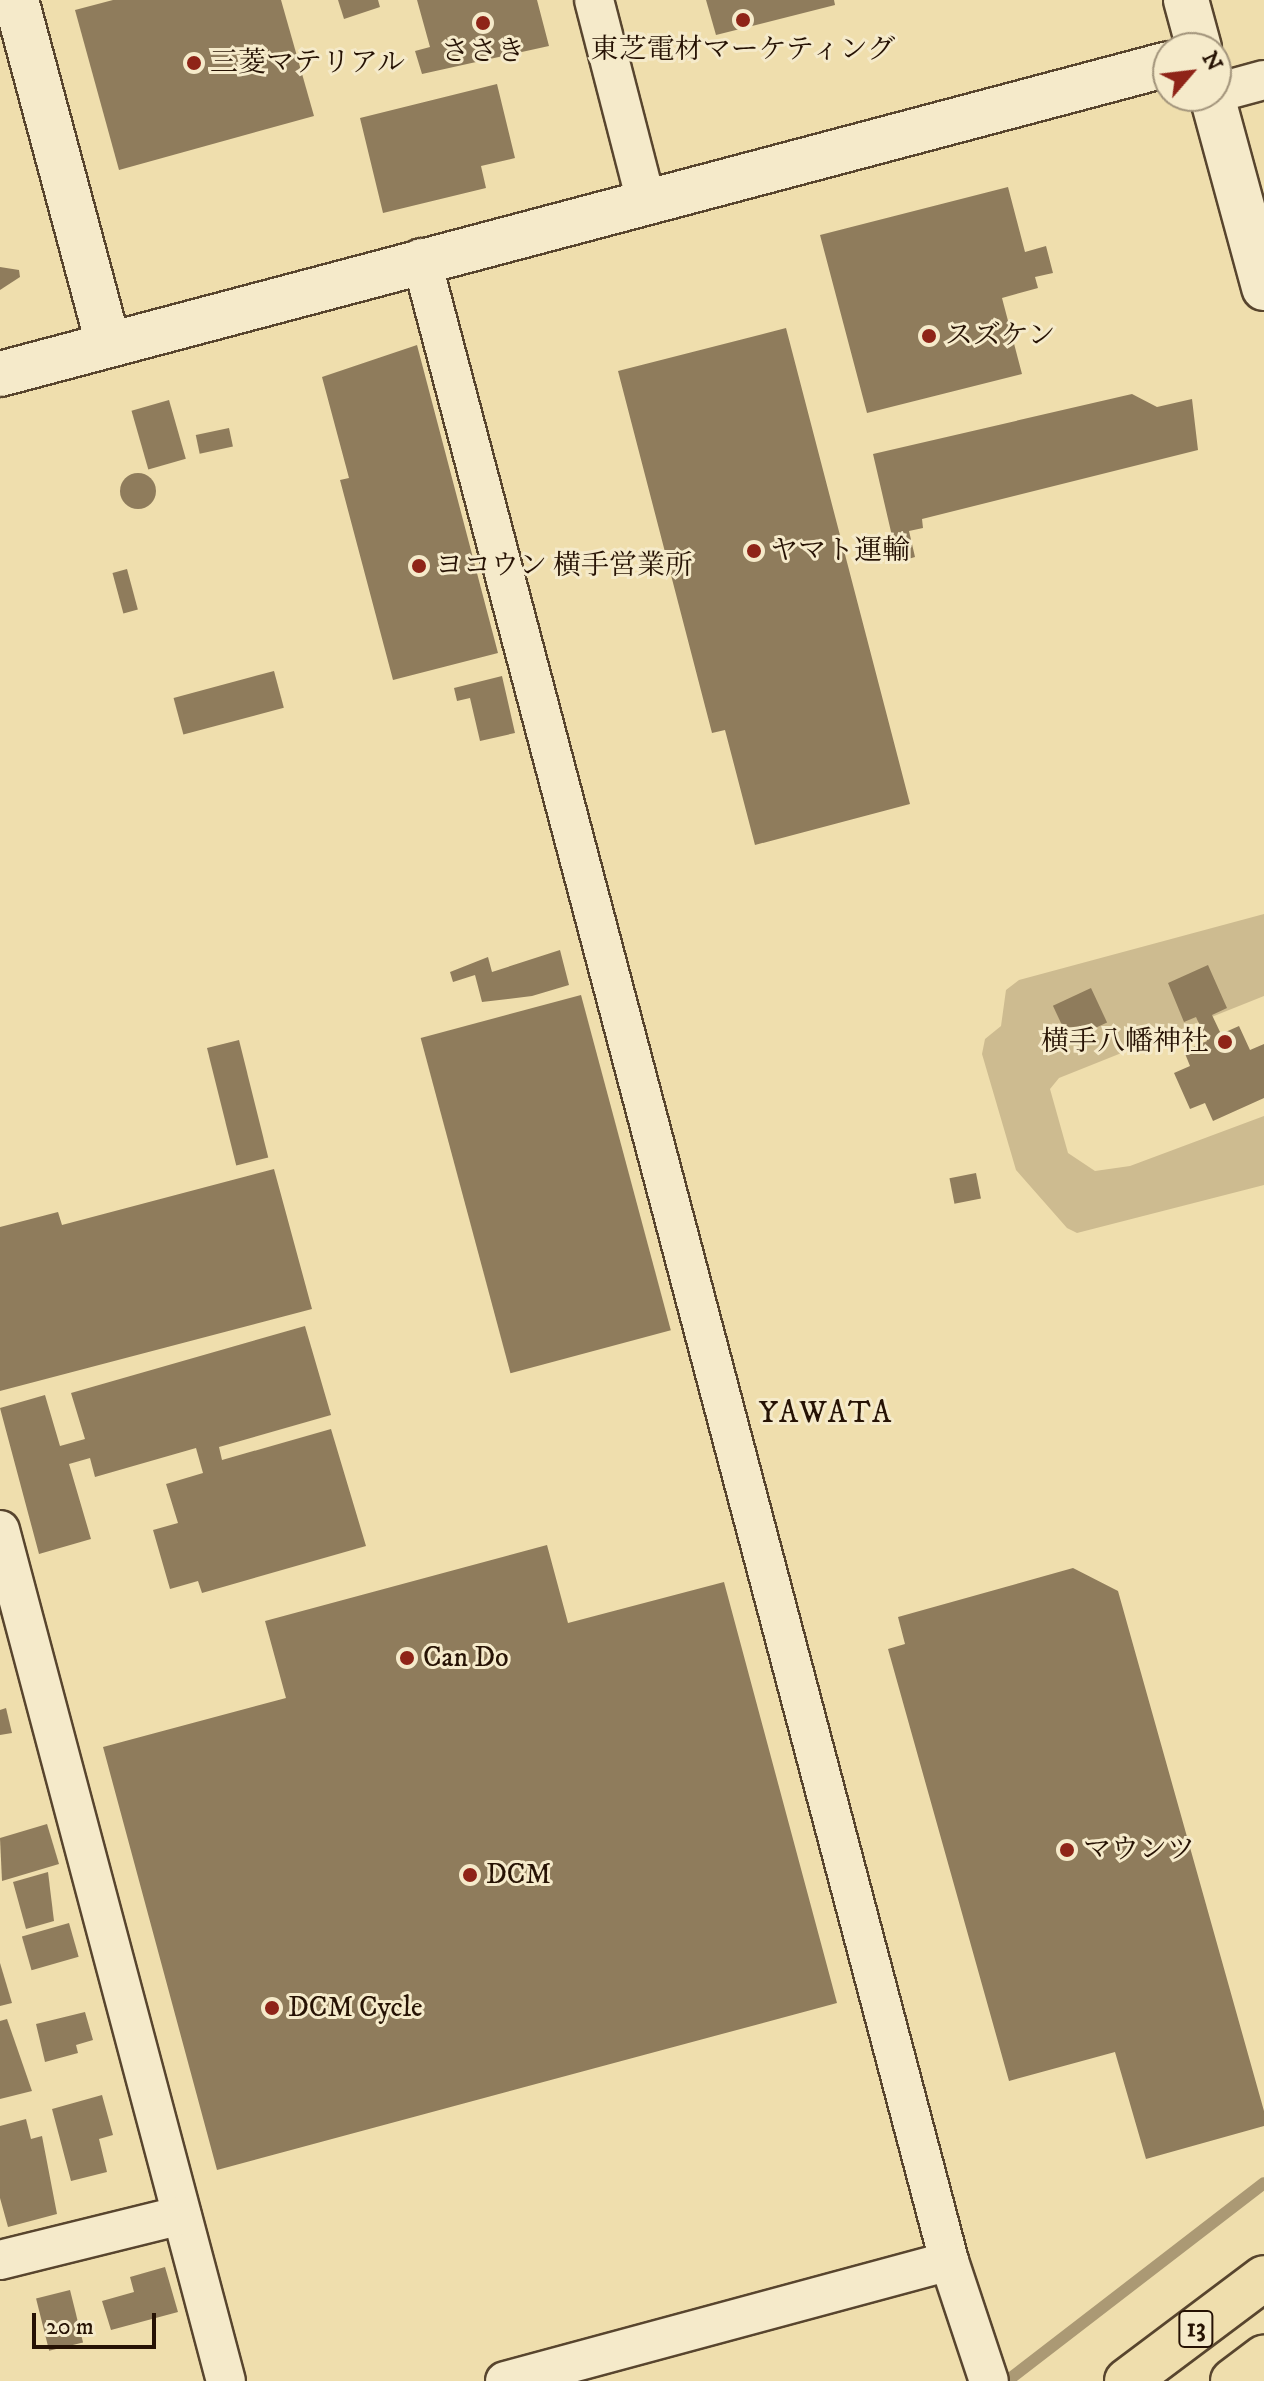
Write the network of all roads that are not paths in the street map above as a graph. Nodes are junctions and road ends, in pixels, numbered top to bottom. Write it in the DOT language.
graph roads {
  1 [pos="16,0"];
  2 [pos="594,0"];
  3 [pos="1186,0"];
  4 [pos="1195,32"];
  5 [pos="1152,68"];
  6 [pos="1264,80"];
  7 [pos="1232,89"];
  8 [pos="1219,112"];
  9 [pos="645,197"];
  10 [pos="421,258"];
  11 [pos="1264,288"];
  12 [pos="108,344"];
  13 [pos="0,374"];
  14 [pos="0,1530"];
  15 [pos="182,2215"];
  16 [pos="0,2260"];
  17 [pos="949,2261"];
  18 [pos="1264,2278"];
  19 [pos="1264,2358"];
  20 [pos="226,2381"];
  21 [pos="505,2381"];
  22 [pos="989,2381"];
  23 [pos="1127,2381"];
  24 [pos="1233,2381"];
  1 -- 12 [label="street"];
  2 -- 9 [label="street"];
  3 -- 4 [label="street"];
  5 -- 9 [label="street"];
  6 -- 7 [label="street"];
  8 -- 11 [label="street"];
  9 -- 10 [label="street"];
  10 -- 12 [label="street"];
  10 -- 17 [label="street"];
  12 -- 13 [label="street"];
  14 -- 15 [label="street"];
  15 -- 16 [label="street"];
  15 -- 20 [label="street"];
  17 -- 21 [label="street"];
  17 -- 22 [label="street"];
  18 -- 23 [label="highway, 13"];
  19 -- 24 [label="highway, 13"];
}
